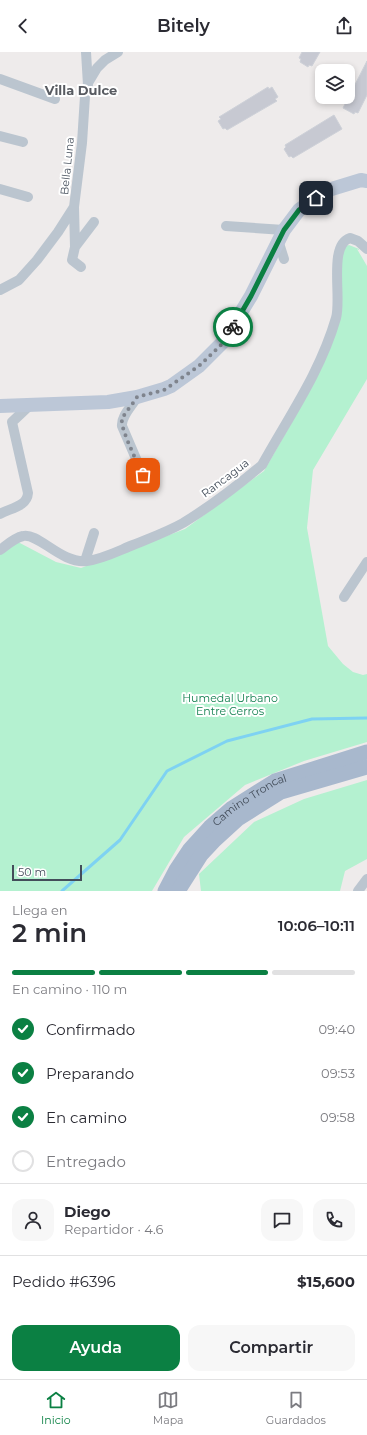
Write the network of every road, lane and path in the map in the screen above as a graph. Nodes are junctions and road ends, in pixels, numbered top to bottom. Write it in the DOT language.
graph roads {
  1 [pos="86,52"];
  2 [pos="118,52"];
  3 [pos="0,79"];
  4 [pos="88,85"];
  5 [pos="55,99"];
  6 [pos="0,136"];
  7 [pos="22,142"];
  8 [pos="367,181"];
  9 [pos="0,189"];
  10 [pos="28,197"];
  11 [pos="74,207"];
  12 [pos="94,222"];
  13 [pos="226,226"];
  14 [pos="281,235"];
  15 [pos="75,247"];
  16 [pos="367,249"];
  17 [pos="284,259"];
  18 [pos="81,267"];
  19 [pos="0,290"];
  20 [pos="137,397"];
  21 [pos="30,405"];
  22 [pos="0,406"];
  23 [pos="143,475"];
  24 [pos="0,514"];
  25 [pos="94,532"];
  26 [pos="0,550"];
  27 [pos="85,561"];
  28 [pos="367,562"];
  29 [pos="344,597"];
  30 [pos="367,752"];
  31 [pos="367,767"];
  32 [pos="367,879"];
  33 [pos="165,891"];
  34 [pos="178,891"];
  35 [pos="358,891"];
  1 -- 4 [label="street"];
  2 -- 4 [label="street, Bella Luna"];
  3 -- 5 [label="street"];
  4 -- 11 [label="street, Bella Luna"];
  6 -- 7 [label="street"];
  8 -- 14 [label="street"];
  9 -- 10 [label="street"];
  11 -- 15 [label="street"];
  11 -- 19 [label="street, Bella Luna"];
  12 -- 15 [label="street"];
  13 -- 14 [label="street"];
  14 -- 17 [label="street"];
  14 -- 20 [label="street"];
  15 -- 18 [label="street"];
  16 -- 27 [label="street, Rancagua"];
  20 -- 21 [label="street"];
  20 -- 23 [label="street"];
  21 -- 22 [label="street"];
  21 -- 24 [label="street"];
  25 -- 27 [label="street"];
  26 -- 27 [label="street, Rancagua"];
  28 -- 29 [label="street"];
  30 -- 33 [label="main road, Camino Troncal"];
  31 -- 34 [label="main road, Camino Troncal"];
  32 -- 35 [label="street"];
}
